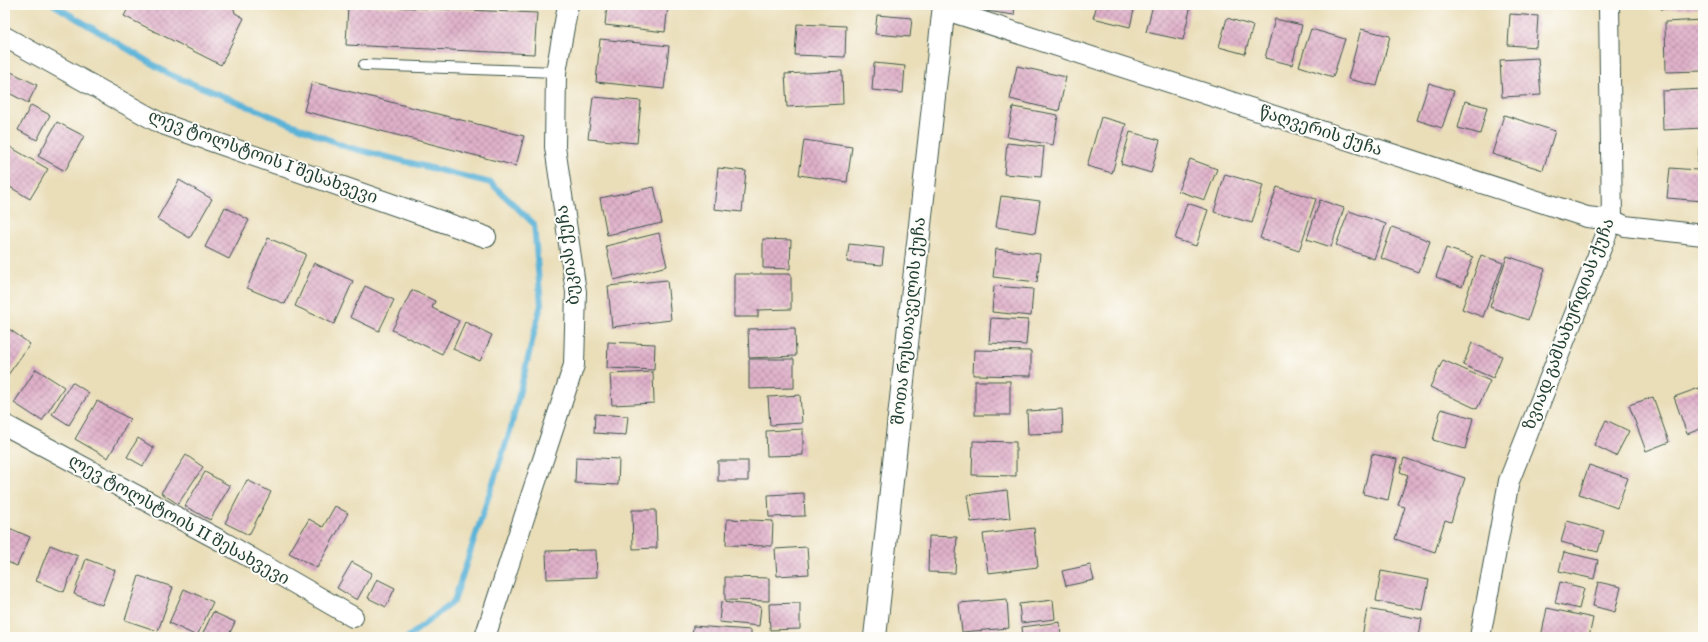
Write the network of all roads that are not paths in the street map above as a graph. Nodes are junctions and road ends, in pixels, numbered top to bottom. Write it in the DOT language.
graph roads {
  1 [pos="568,5"];
  2 [pos="1609,5"];
  3 [pos="943,7"];
  4 [pos="5,37"];
  5 [pos="364,65"];
  6 [pos="556,72"];
  7 [pos="1612,220"];
  8 [pos="1703,235"];
  9 [pos="486,237"];
  10 [pos="5,425"];
  11 [pos="353,617"];
  12 [pos="485,637"];
  13 [pos="875,637"];
  14 [pos="1480,637"];
  1 -- 6 [label="street, ბუკიას ქუჩა"];
  2 -- 7 [label="street, ზვიად გამსახურდიას ქუჩა"];
  3 -- 7 [label="street, წაღვერის ქუჩა"];
  3 -- 13 [label="main road, შოთა რუსთაველის ქუჩა"];
  4 -- 9 [label="street, ლევ ტოლსტოის I შესახვევი"];
  5 -- 6 [label="lane"];
  6 -- 12 [label="street, ბუკიას ქუჩა"];
  7 -- 8 [label="street, წაღვერის ქუჩა"];
  7 -- 14 [label="street, ზვიად გამსახურდიას ქუჩა"];
  10 -- 11 [label="street, ლევ ტოლსტოის II შესახვევი"];
}
